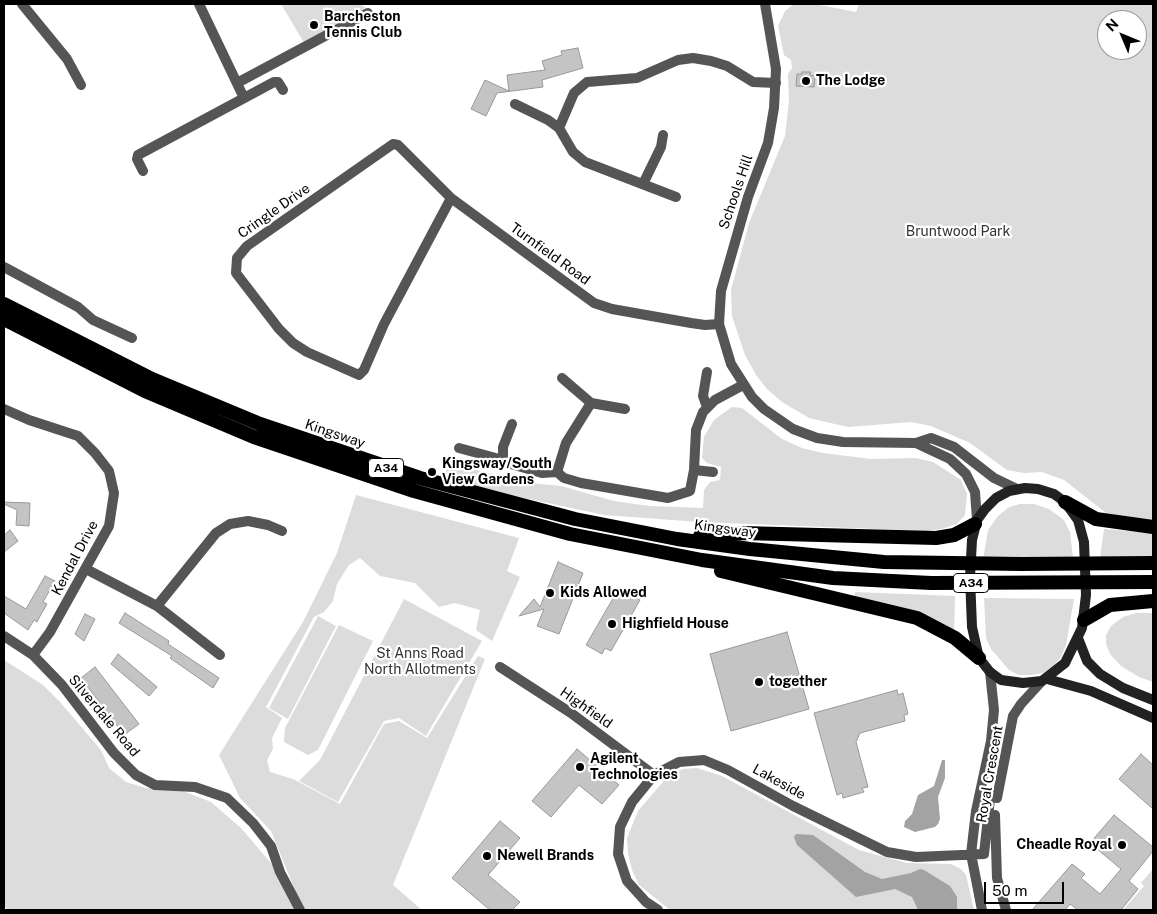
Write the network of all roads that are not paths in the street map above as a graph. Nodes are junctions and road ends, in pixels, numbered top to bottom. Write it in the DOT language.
graph roads {
  1 [pos="22,4"];
  2 [pos="199,4"];
  3 [pos="765,4"];
  4 [pos="368,13"];
  5 [pos="237,83"];
  6 [pos="776,83"];
  7 [pos="81,86"];
  8 [pos="283,90"];
  9 [pos="244,98"];
  10 [pos="515,104"];
  11 [pos="559,128"];
  12 [pos="663,135"];
  13 [pos="393,144"];
  14 [pos="143,171"];
  15 [pos="644,184"];
  16 [pos="676,197"];
  17 [pos="451,198"];
  18 [pos="4,267"];
  19 [pos="4,304"];
  20 [pos="4,319"];
  21 [pos="719,324"];
  22 [pos="132,338"];
  23 [pos="707,372"];
  24 [pos="562,378"];
  25 [pos="743,385"];
  26 [pos="590,403"];
  27 [pos="707,407"];
  28 [pos="4,409"];
  29 [pos="625,409"];
  30 [pos="512,424"];
  31 [pos="916,443"];
  32 [pos="459,448"];
  33 [pos="503,460"];
  34 [pos="694,470"];
  35 [pos="557,472"];
  36 [pos="713,472"];
  37 [pos="1017,489"];
  38 [pos="1065,502"];
  39 [pos="976,522"];
  40 [pos="1153,526"];
  41 [pos="282,532"];
  42 [pos="677,539"];
  43 [pos="671,555"];
  44 [pos="1153,563"];
  45 [pos="86,569"];
  46 [pos="1153,582"];
  47 [pos="1153,601"];
  48 [pos="158,606"];
  49 [pos="1084,620"];
  50 [pos="4,636"];
  51 [pos="1078,638"];
  52 [pos="33,655"];
  53 [pos="220,655"];
  54 [pos="979,658"];
  55 [pos="502,669"];
  56 [pos="990,672"];
  57 [pos="1045,680"];
  58 [pos="1153,700"];
  59 [pos="1153,718"];
  60 [pos="654,775"];
  61 [pos="998,793"];
  62 [pos="971,854"];
  63 [pos="300,910"];
  64 [pos="658,910"];
  65 [pos="982,910"];
  66 [pos="1006,910"];
  1 -- 7 [label="street"];
  2 -- 5 [label="street"];
  3 -- 6 [label="street, Schools Hill"];
  4 -- 5 [label="street"];
  5 -- 9 [label="street"];
  6 -- 11 [label="street"];
  6 -- 21 [label="street, Schools Hill"];
  8 -- 9 [label="street"];
  9 -- 14 [label="street"];
  10 -- 11 [label="street"];
  11 -- 15 [label="street"];
  12 -- 15 [label="street"];
  13 -- 17 [label="street, Turnfield Road"];
  13 -- 17 [label="street, Cringle Drive"];
  15 -- 16 [label="street"];
  17 -- 21 [label="street, Turnfield Road"];
  18 -- 22 [label="street"];
  19 -- 42 [label="highway, Kingsway / A34"];
  20 -- 43 [label="highway, A34"];
  21 -- 25 [label="street, Schools Hill"];
  23 -- 27 [label="street"];
  24 -- 26 [label="street"];
  25 -- 27 [label="street"];
  25 -- 31 [label="street, Schools Hill"];
  26 -- 29 [label="street"];
  26 -- 35 [label="street"];
  27 -- 34 [label="street"];
  28 -- 45 [label="street, Kendal Drive"];
  30 -- 33 [label="street"];
  31 -- 37 [label="street, Schools Hill"];
  31 -- 39 [label="street, Schools Hill"];
  32 -- 33 [label="street"];
  33 -- 35 [label="street"];
  34 -- 35 [label="street"];
  34 -- 36 [label="street"];
  37 -- 38 [label="main road"];
  37 -- 39 [label="main road"];
  38 -- 40 [label="highway"];
  38 -- 49 [label="main road"];
  39 -- 42 [label="highway"];
  39 -- 54 [label="main road"];
  41 -- 48 [label="street"];
  42 -- 44 [label="highway, Kingsway / A34"];
  43 -- 46 [label="highway, A34"];
  43 -- 54 [label="highway"];
  45 -- 48 [label="street"];
  45 -- 52 [label="street, Kendal Drive"];
  47 -- 49 [label="highway"];
  48 -- 53 [label="street"];
  49 -- 51 [label="main road"];
  50 -- 52 [label="street, Silverdale Road"];
  51 -- 57 [label="main road"];
  51 -- 58 [label="main road"];
  52 -- 63 [label="street, Silverdale Road"];
  54 -- 56 [label="main road"];
  55 -- 60 [label="street, Highfield"];
  56 -- 57 [label="main road"];
  56 -- 62 [label="street, Royal Crescent"];
  57 -- 59 [label="main road"];
  57 -- 61 [label="street, Royal Crescent"];
  60 -- 62 [label="street, Lakeside"];
  60 -- 64 [label="street, Lakeside"];
  61 -- 62 [label="street"];
  61 -- 66 [label="street, Royal Crescent"];
  62 -- 65 [label="street, Royal Crescent"];
}
